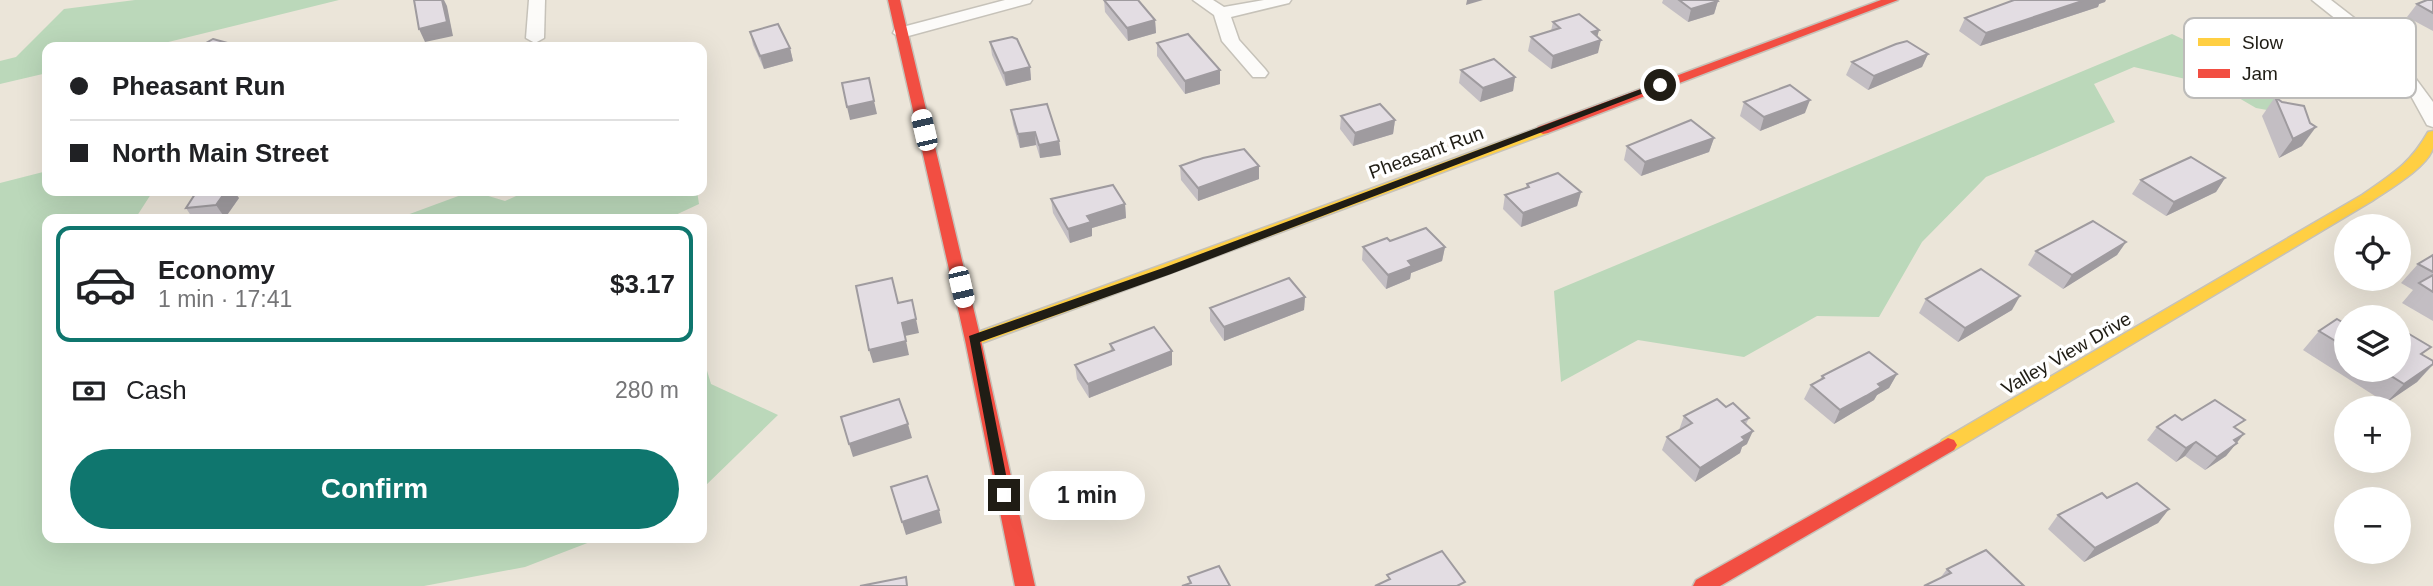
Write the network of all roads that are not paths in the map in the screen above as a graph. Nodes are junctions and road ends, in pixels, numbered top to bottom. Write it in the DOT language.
graph roads {
  1 [pos="537,0"];
  2 [pos="894,0"];
  3 [pos="1024,0"];
  4 [pos="1201,0"];
  5 [pos="1283,0"];
  6 [pos="1892,0"];
  7 [pos="2320,0"];
  8 [pos="1221,12"];
  9 [pos="2344,18"];
  10 [pos="901,33"];
  11 [pos="535,37"];
  12 [pos="1259,73"];
  13 [pos="2416,88"];
  14 [pos="2433,121"];
  15 [pos="2433,135"];
  16 [pos="973,340"];
  17 [pos="1025,586"];
  18 [pos="1703,586"];
  1 -- 11 [label="street"];
  2 -- 10 [label="street"];
  3 -- 10 [label="street"];
  4 -- 8 [label="street"];
  5 -- 8 [label="street"];
  6 -- 16 [label="street, Pheasant Run"];
  7 -- 9 [label="street"];
  8 -- 12 [label="street"];
  10 -- 16 [label="street"];
  13 -- 14 [label="street"];
  15 -- 18 [label="street, Valley View Drive"];
  16 -- 17 [label="street"];
}
